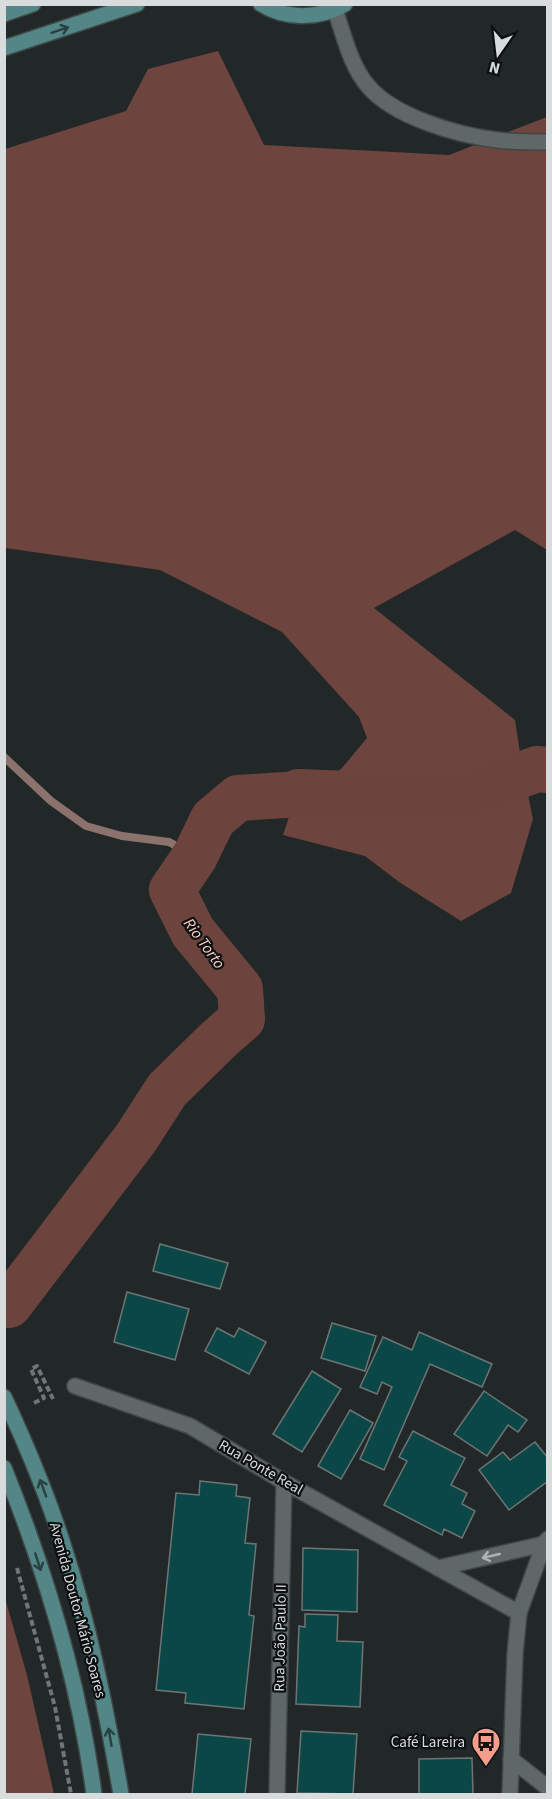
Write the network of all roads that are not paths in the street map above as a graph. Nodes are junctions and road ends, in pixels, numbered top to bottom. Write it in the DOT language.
graph roads {
  1 [pos="33,4"];
  2 [pos="137,4"];
  3 [pos="261,4"];
  4 [pos="340,7"];
  5 [pos="4,14"];
  6 [pos="4,48"];
  7 [pos="548,142"];
  8 [pos="75,1386"];
  9 [pos="4,1397"];
  10 [pos="4,1468"];
  11 [pos="284,1482"];
  12 [pos="546,1541"];
  13 [pos="438,1568"];
  14 [pos="519,1613"];
  15 [pos="511,1759"];
  16 [pos="548,1788"];
  17 [pos="94,1794"];
  18 [pos="121,1794"];
  19 [pos="277,1794"];
  20 [pos="510,1794"];
  1 -- 5 [label="main road"];
  6 -- 2 [label="main road, one-way"];
  3 -- 4 [label="main road"];
  4 -- 7 [label="street"];
  8 -- 11 [label="street, Rua Ponte Real"];
  18 -- 9 [label="main road, Avenida Doutor Mário Soares, one-way"];
  10 -- 17 [label="main road, Avenida Doutor Mário Soares, one-way"];
  11 -- 13 [label="street, Rua Ponte Real"];
  11 -- 19 [label="street, Rua João Paulo II"];
  12 -- 13 [label="street, one-way"];
  12 -- 14 [label="street"];
  13 -- 14 [label="street, Rua Ponte Real"];
  14 -- 15 [label="street"];
  15 -- 16 [label="street"];
  15 -- 20 [label="street"];
}
